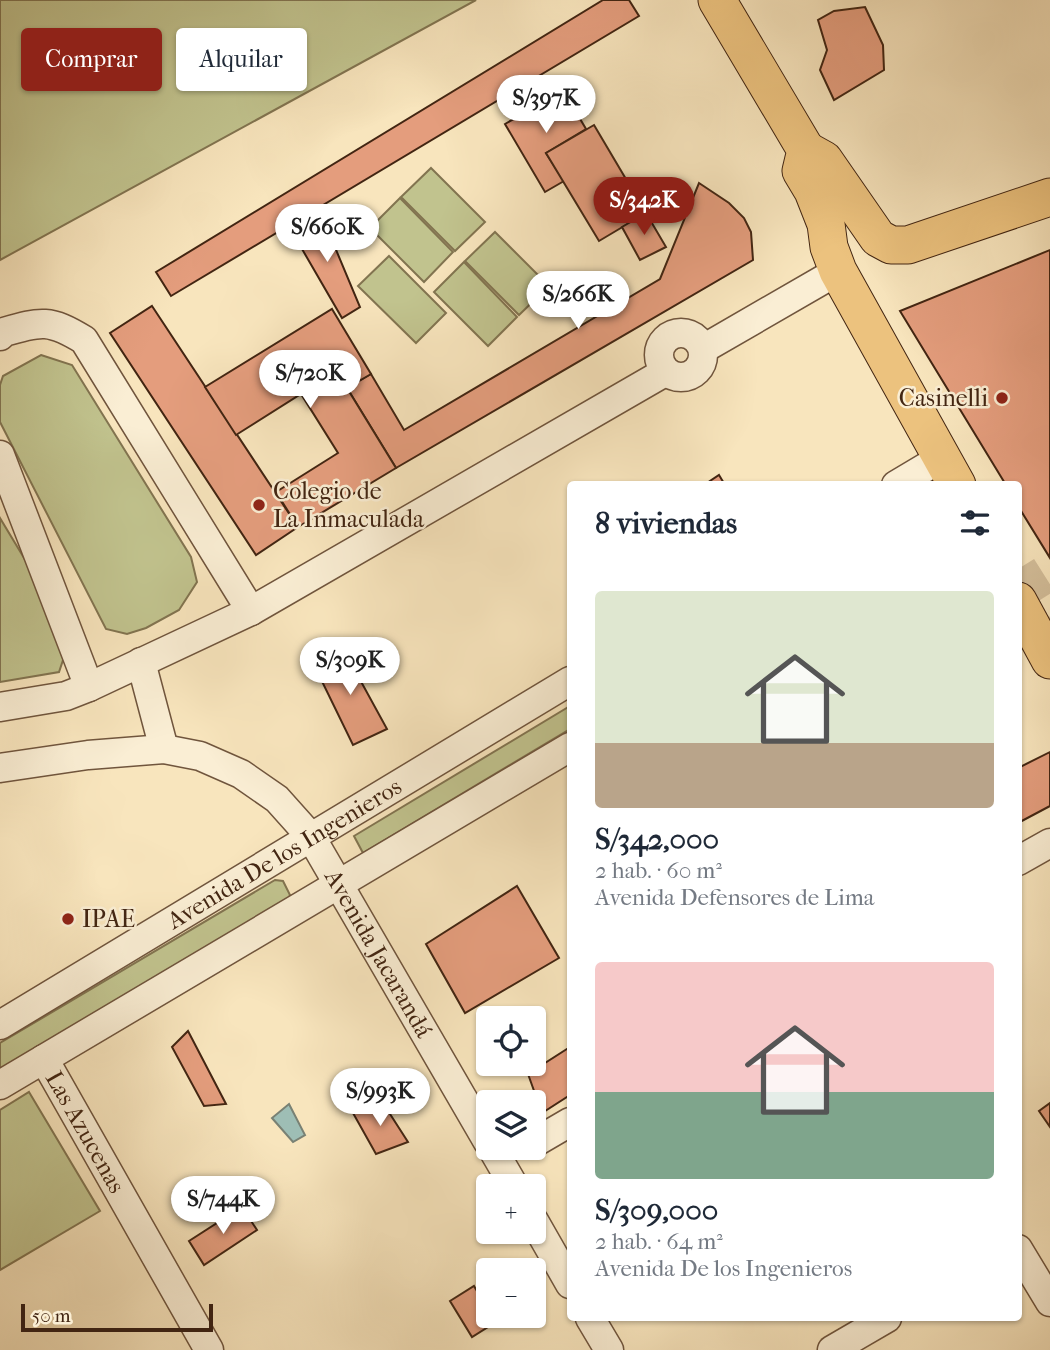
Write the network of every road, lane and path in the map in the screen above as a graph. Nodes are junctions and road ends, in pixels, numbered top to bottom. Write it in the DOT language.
graph roads {
  1 [pos="717,0"];
  2 [pos="806,150"];
  3 [pos="1050,197"];
  4 [pos="838,271"];
  5 [pos="0,336"];
  6 [pos="0,455"];
  7 [pos="950,471"];
  8 [pos="911,481"];
  9 [pos="1022,608"];
  10 [pos="251,611"];
  11 [pos="1050,660"];
  12 [pos="141,662"];
  13 [pos="567,683"];
  14 [pos="89,687"];
  15 [pos="0,708"];
  16 [pos="164,749"];
  17 [pos="567,749"];
  18 [pos="0,768"];
  19 [pos="312,837"];
  20 [pos="1050,843"];
  21 [pos="1022,859"];
  22 [pos="340,884"];
  23 [pos="0,1025"];
  24 [pos="44,1059"];
  25 [pos="0,1085"];
  26 [pos="476,1122"];
  27 [pos="567,1124"];
  28 [pos="546,1136"];
  29 [pos="546,1242"];
  30 [pos="1022,1256"];
  31 [pos="567,1279"];
  32 [pos="1050,1302"];
  33 [pos="592,1321"];
  34 [pos="882,1321"];
  35 [pos="209,1350"];
  36 [pos="609,1350"];
  37 [pos="832,1350"];
  1 -- 2 [label="main road"];
  2 -- 3 [label="main road"];
  2 -- 4 [label="main road"];
  4 -- 7 [label="main road"];
  4 -- 10 [label="street"];
  5 -- 10 [label="street"];
  6 -- 14 [label="street"];
  7 -- 8 [label="street"];
  9 -- 11 [label="main road"];
  10 -- 12 [label="street"];
  12 -- 14 [label="street"];
  12 -- 16 [label="street"];
  13 -- 19 [label="street, Avenida De los Ingenieros"];
  14 -- 15 [label="street"];
  16 -- 18 [label="street, Avenida Jacarandá"];
  16 -- 19 [label="street, Avenida Jacarandá"];
  17 -- 22 [label="street"];
  19 -- 22 [label="street, Avenida Jacarandá"];
  19 -- 23 [label="street, Avenida De los Ingenieros"];
  20 -- 21 [label="street"];
  22 -- 24 [label="street"];
  22 -- 26 [label="street, Avenida Jacarandá"];
  24 -- 25 [label="street"];
  24 -- 35 [label="street, Las Azucenas"];
  27 -- 28 [label="street"];
  29 -- 31 [label="street"];
  30 -- 32 [label="street"];
  33 -- 36 [label="street"];
  34 -- 37 [label="street"];
}
